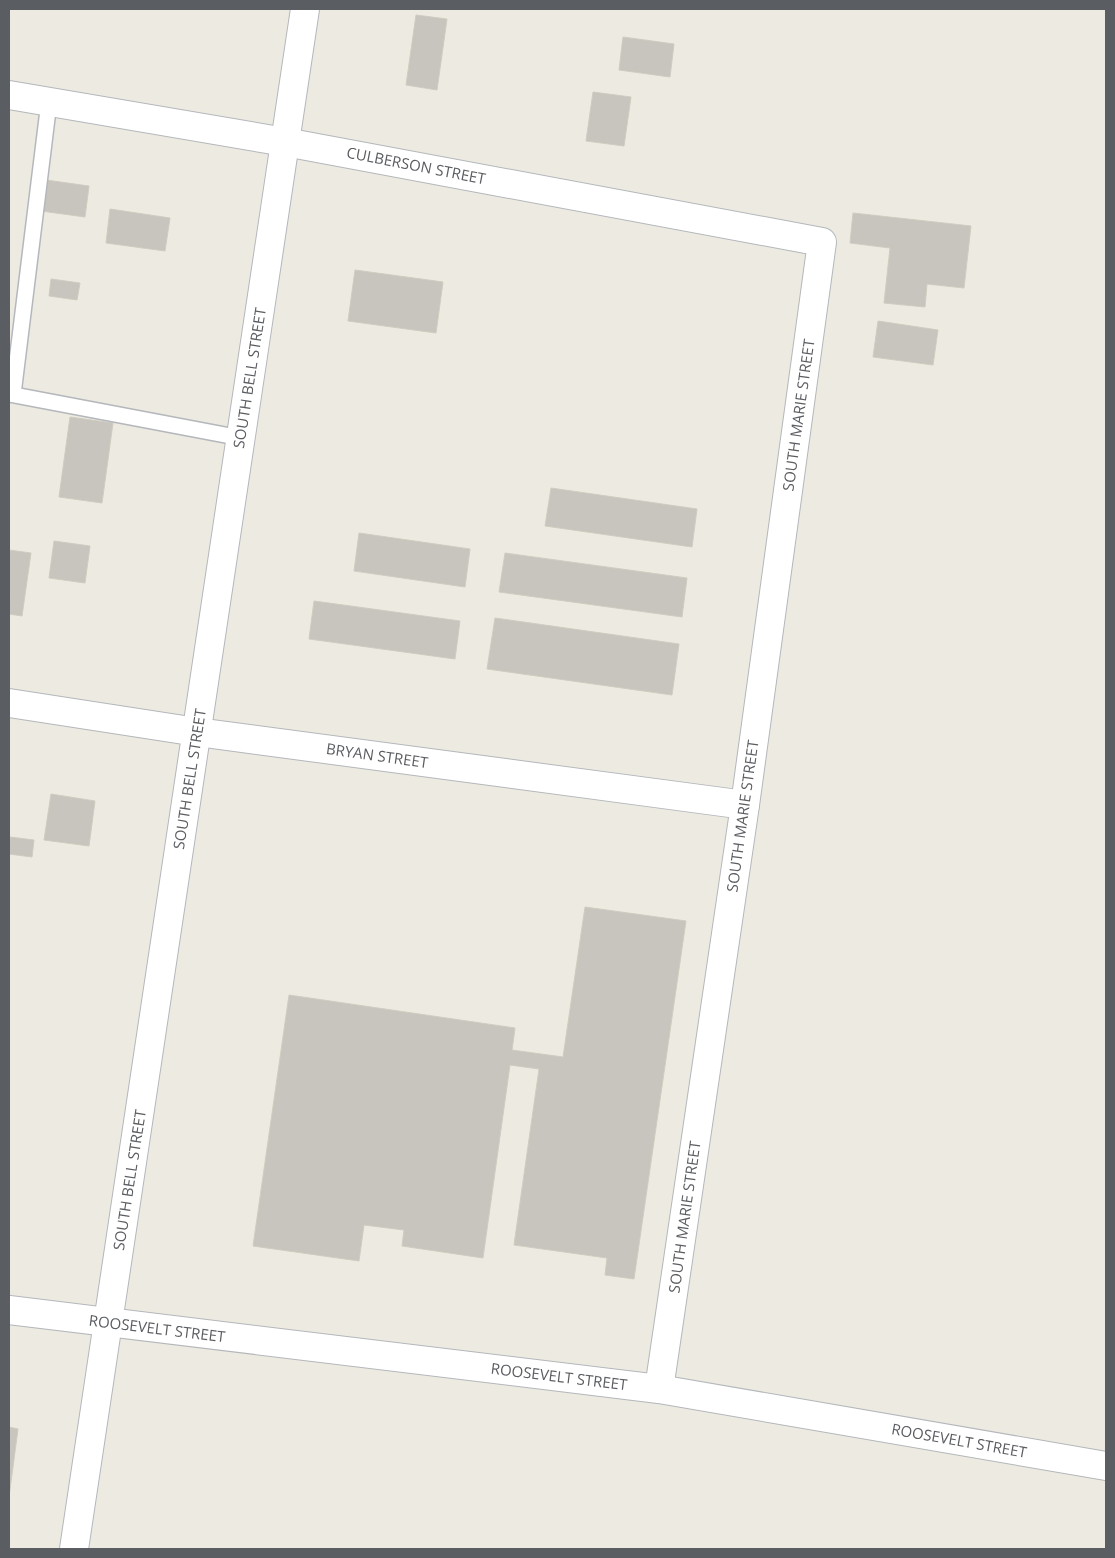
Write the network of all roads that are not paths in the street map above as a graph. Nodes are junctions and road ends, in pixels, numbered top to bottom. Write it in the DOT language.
graph roads {
  1 [pos="305,9"];
  2 [pos="9,95"];
  3 [pos="49,102"];
  4 [pos="285,142"];
  5 [pos="822,242"];
  6 [pos="11,394"];
  7 [pos="241,438"];
  8 [pos="9,703"];
  9 [pos="197,732"];
  10 [pos="745,805"];
  11 [pos="9,1310"];
  12 [pos="108,1323"];
  13 [pos="659,1389"];
  14 [pos="1106,1466"];
  15 [pos="74,1549"];
  1 -- 4 [label="street, SOUTH BELL STREET"];
  2 -- 3 [label="street, CULBERSON STREET"];
  3 -- 4 [label="street, CULBERSON STREET"];
  3 -- 6 [label="lane"];
  4 -- 5 [label="street, CULBERSON STREET"];
  4 -- 7 [label="street, SOUTH BELL STREET"];
  5 -- 10 [label="street, SOUTH MARIE STREET"];
  6 -- 7 [label="lane"];
  7 -- 9 [label="street, SOUTH BELL STREET"];
  8 -- 9 [label="street, BRYAN STREET"];
  9 -- 10 [label="street, BRYAN STREET"];
  9 -- 12 [label="street, SOUTH BELL STREET"];
  10 -- 13 [label="street, SOUTH MARIE STREET"];
  11 -- 12 [label="street, ROOSEVELT STREET"];
  12 -- 13 [label="street, ROOSEVELT STREET"];
  12 -- 15 [label="street, SOUTH BELL STREET"];
  13 -- 14 [label="street, ROOSEVELT STREET"];
}
